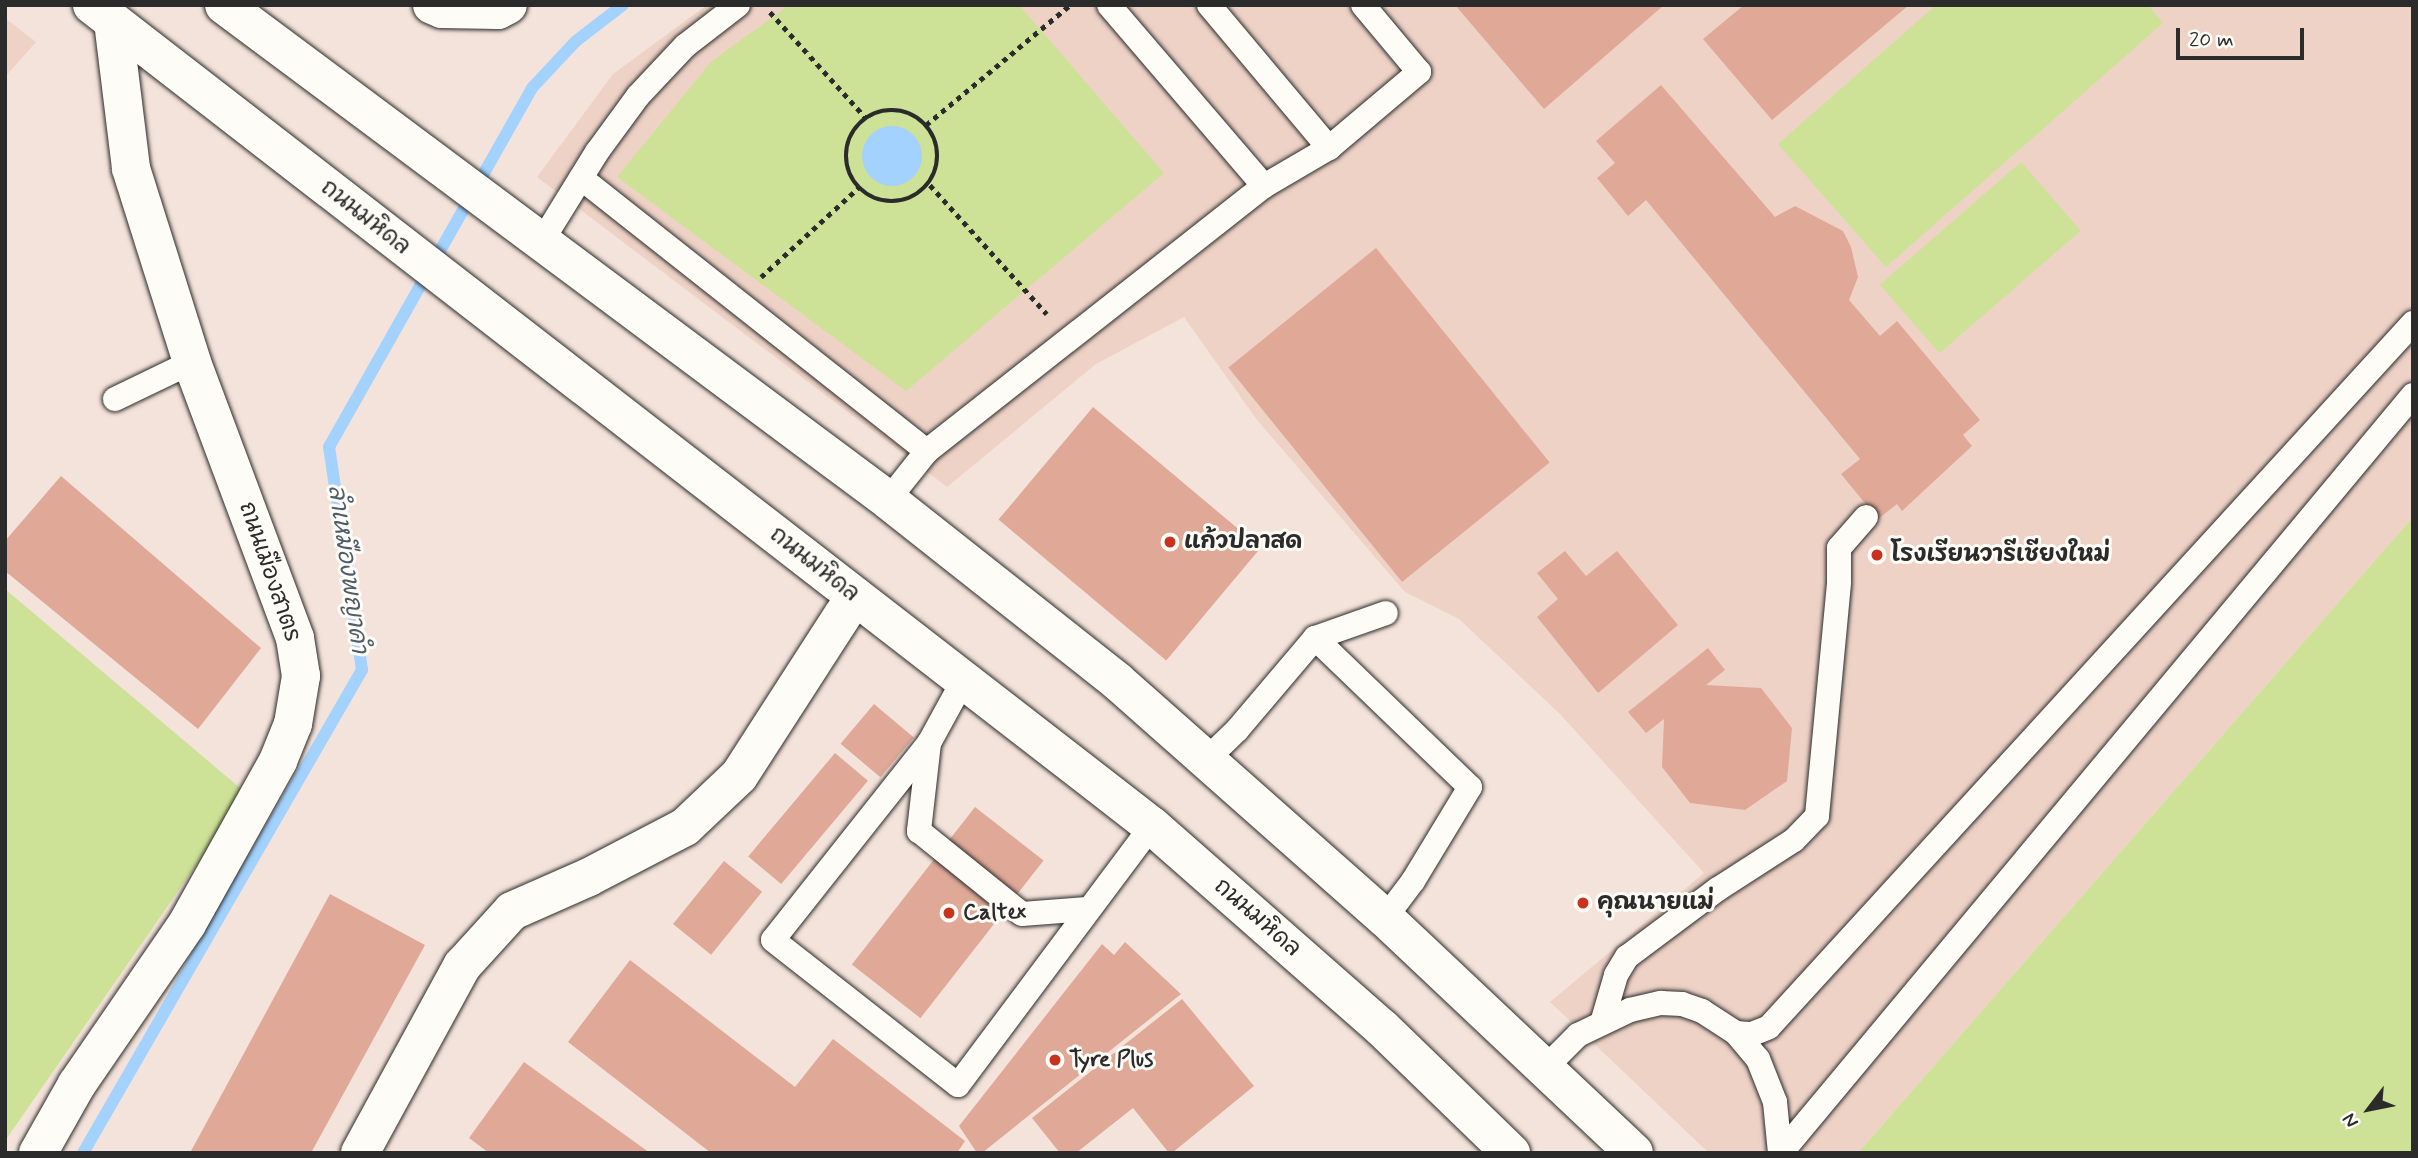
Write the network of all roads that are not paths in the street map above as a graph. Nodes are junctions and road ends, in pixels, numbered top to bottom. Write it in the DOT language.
graph roads {
  1 [pos="224,5"];
  2 [pos="432,5"];
  3 [pos="508,5"];
  4 [pos="738,5"];
  5 [pos="1109,5"];
  6 [pos="1209,5"];
  7 [pos="1363,5"];
  8 [pos="103,14"];
  9 [pos="1329,148"];
  10 [pos="581,178"];
  11 [pos="1264,186"];
  12 [pos="542,241"];
  13 [pos="2413,323"];
  14 [pos="192,362"];
  15 [pos="2413,395"];
  16 [pos="115,399"];
  17 [pos="927,452"];
  18 [pos="888,500"];
  19 [pos="1866,517"];
  20 [pos="855,596"];
  21 [pos="1385,613"];
  22 [pos="1315,638"];
  23 [pos="963,681"];
  24 [pos="929,743"];
  25 [pos="1207,759"];
  26 [pos="1152,826"];
  27 [pos="1087,909"];
  28 [pos="1385,918"];
  29 [pos="1602,1023"];
  30 [pos="1736,1033"];
  31 [pos="1545,1068"];
  32 [pos="367,1150"];
  33 [pos="38,1153"];
  34 [pos="1511,1153"];
  35 [pos="1634,1153"];
  36 [pos="1780,1153"];
  1 -- 12 [label="main road"];
  2 -- 3 [label="main road"];
  4 -- 10 [label="lane"];
  5 -- 11 [label="lane"];
  6 -- 9 [label="lane"];
  7 -- 9 [label="lane"];
  8 -- 14 [label="main road, ถนนเมืองสาตร"];
  8 -- 20 [label="main road, ถนนมหิดล"];
  9 -- 11 [label="lane"];
  10 -- 12 [label="lane"];
  10 -- 17 [label="lane"];
  11 -- 17 [label="lane"];
  12 -- 18 [label="main road"];
  13 -- 30 [label="lane"];
  14 -- 16 [label="lane"];
  14 -- 33 [label="main road, ถนนเมืองสาตร"];
  15 -- 36 [label="lane"];
  17 -- 18 [label="lane"];
  18 -- 25 [label="main road"];
  19 -- 29 [label="lane"];
  20 -- 23 [label="main road, ถนนมหิดล"];
  20 -- 32 [label="main road"];
  21 -- 22 [label="lane"];
  22 -- 25 [label="lane"];
  22 -- 28 [label="lane"];
  23 -- 24 [label="lane"];
  23 -- 26 [label="main road, ถนนมหิดล"];
  24 -- 27 [label="lane"];
  24 -- 27 [label="lane"];
  25 -- 28 [label="main road"];
  26 -- 27 [label="lane"];
  26 -- 34 [label="main road, ถนนมหิดล"];
  28 -- 31 [label="main road"];
  29 -- 30 [label="lane"];
  29 -- 31 [label="lane"];
  30 -- 36 [label="lane"];
  31 -- 35 [label="main road"];
}
